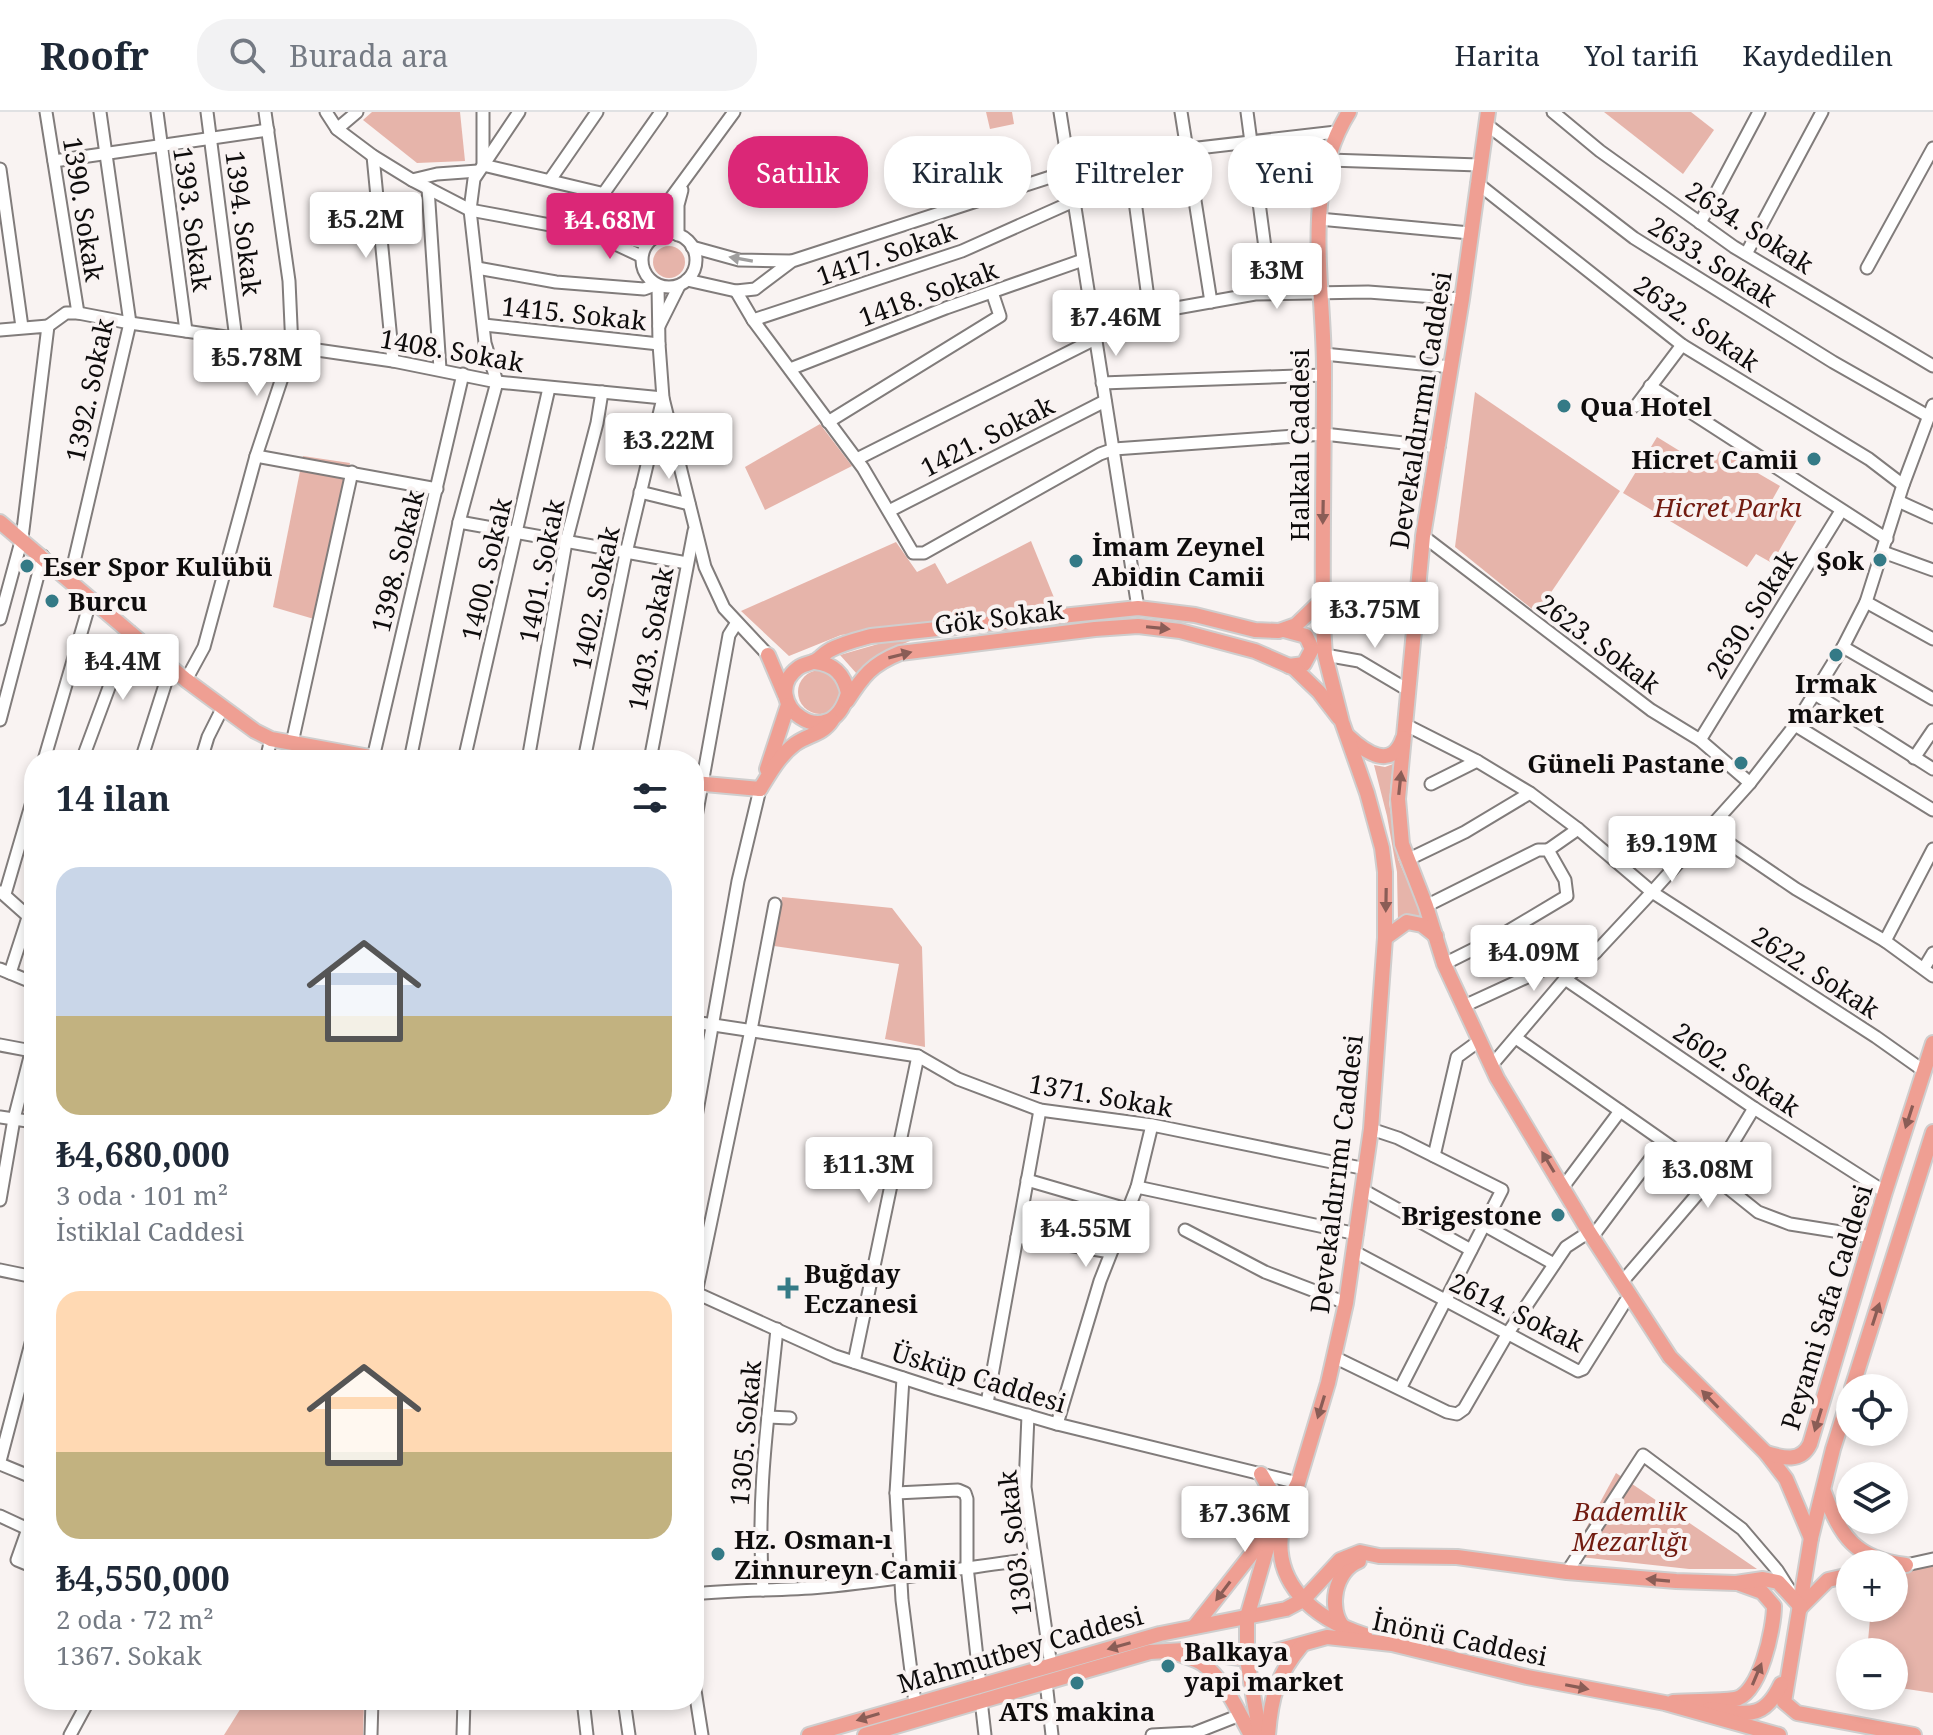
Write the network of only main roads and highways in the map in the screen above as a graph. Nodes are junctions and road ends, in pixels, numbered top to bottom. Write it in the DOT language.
graph roads {
  1 [pos="1349,112"];
  2 [pos="1487,118"];
  3 [pos="0,522"];
  4 [pos="1323,599"];
  5 [pos="1000,622"];
  6 [pos="1284,630"];
  7 [pos="1002,641"];
  8 [pos="810,663"];
  9 [pos="1289,666"];
  10 [pos="787,701"];
  11 [pos="845,705"];
  12 [pos="833,718"];
  13 [pos="1405,728"];
  14 [pos="1345,729"];
  15 [pos="315,750"];
  16 [pos="704,783"];
  17 [pos="760,789"];
  18 [pos="1376,823"];
  19 [pos="1436,936"];
  20 [pos="1385,938"];
  21 [pos="1933,1043"];
  22 [pos="1933,1132"];
  23 [pos="1856,1374"];
  24 [pos="1836,1439"];
  25 [pos="1766,1453"];
  26 [pos="1261,1474"];
  27 [pos="1824,1492"];
  28 [pos="1286,1511"];
  29 [pos="1811,1538"];
  30 [pos="1860,1550"];
  31 [pos="1379,1556"];
  32 [pos="1836,1578"];
  33 [pos="1736,1583"];
  34 [pos="1303,1600"];
  35 [pos="1801,1607"];
  36 [pos="1247,1617"];
  37 [pos="1194,1627"];
  38 [pos="1344,1628"];
  39 [pos="1304,1642"];
  40 [pos="1392,1644"];
  41 [pos="1167,1649"];
  42 [pos="1247,1659"];
  43 [pos="1788,1671"];
  44 [pos="981,1693"];
  45 [pos="1665,1703"];
  46 [pos="1740,1730"];
  47 [pos="809,1735"];
  48 [pos="865,1735"];
  49 [pos="1251,1735"];
  50 [pos="1260,1735"];
  51 [pos="1268,1735"];
  52 [pos="1779,1735"];
  53 [pos="1914,1735"];
  1 -- 4 [label="main road, Halkalı Caddesi, one-way"];
  2 -- 13 [label="main road, Devekaldırımı Caddesi"];
  3 -- 15 [label="main road"];
  4 -- 6 [label="main road"];
  4 -- 14 [label="main road, Halkalı Caddesi"];
  5 -- 6 [label="main road, Gök Sokak"];
  5 -- 7 [label="main road"];
  5 -- 8 [label="main road, Gök Sokak"];
  6 -- 9 [label="main road"];
  7 -- 9 [label="main road, Gök Sokak, one-way"];
  11 -- 7 [label="main road, Gök Sokak, one-way"];
  8 -- 10 [label="main road, Gök Sokak"];
  8 -- 10 [label="main road"];
  8 -- 11 [label="main road"];
  9 -- 14 [label="main road, Gök Sokak"];
  10 -- 12 [label="main road"];
  10 -- 17 [label="main road, Gök Sokak"];
  11 -- 12 [label="main road"];
  12 -- 17 [label="main road"];
  13 -- 14 [label="main road"];
  19 -- 13 [label="main road, Devekaldırımı Caddesi, one-way"];
  14 -- 18 [label="main road, Halkalı Caddesi"];
  16 -- 17 [label="main road"];
  18 -- 20 [label="main road, Devekaldırımı Caddesi, one-way"];
  19 -- 20 [label="main road"];
  25 -- 19 [label="main road, one-way"];
  20 -- 28 [label="main road, Devekaldırımı Caddesi, one-way"];
  21 -- 25 [label="main road, Peyami Safa Caddesi, one-way"];
  23 -- 22 [label="main road, Peyami Safa Caddesi, one-way"];
  24 -- 27 [label="main road, Peyami Safa Caddesi"];
  25 -- 29 [label="main road, Peyami Safa Caddesi"];
  26 -- 28 [label="main road"];
  27 -- 29 [label="main road, Peyami Safa Caddesi"];
  27 -- 30 [label="main road"];
  28 -- 34 [label="main road"];
  28 -- 36 [label="main road, Devekaldırımı Caddesi"];
  28 -- 37 [label="main road, one-way"];
  29 -- 35 [label="main road, Peyami Safa Caddesi"];
  33 -- 31 [label="main road, one-way"];
  31 -- 34 [label="main road"];
  31 -- 38 [label="main road"];
  32 -- 35 [label="main road"];
  33 -- 35 [label="main road"];
  45 -- 33 [label="main road, İnönü Caddesi, one-way"];
  34 -- 36 [label="main road"];
  34 -- 38 [label="main road"];
  35 -- 43 [label="main road, Peyami Safa Caddesi"];
  36 -- 37 [label="main road, Mahmutbey Caddesi"];
  36 -- 42 [label="main road, Devekaldırımı Caddesi"];
  37 -- 44 [label="main road, Mahmutbey Caddesi, one-way"];
  38 -- 40 [label="main road"];
  39 -- 40 [label="main road, İnönü Caddesi"];
  39 -- 42 [label="main road, İnönü Caddesi"];
  39 -- 51 [label="main road"];
  40 -- 45 [label="main road, İnönü Caddesi, one-way"];
  41 -- 42 [label="main road, Mahmutbey Caddesi"];
  41 -- 44 [label="main road, Mahmutbey Caddesi"];
  41 -- 49 [label="main road"];
  42 -- 50 [label="main road, Devekaldırımı Caddesi"];
  43 -- 45 [label="main road"];
  43 -- 53 [label="main road"];
  44 -- 47 [label="main road, Mahmutbey Caddesi, one-way"];
  44 -- 48 [label="main road, Mahmutbey Caddesi"];
  45 -- 46 [label="main road, İnönü Caddesi"];
  46 -- 52 [label="main road, İnönü Caddesi"];
}
